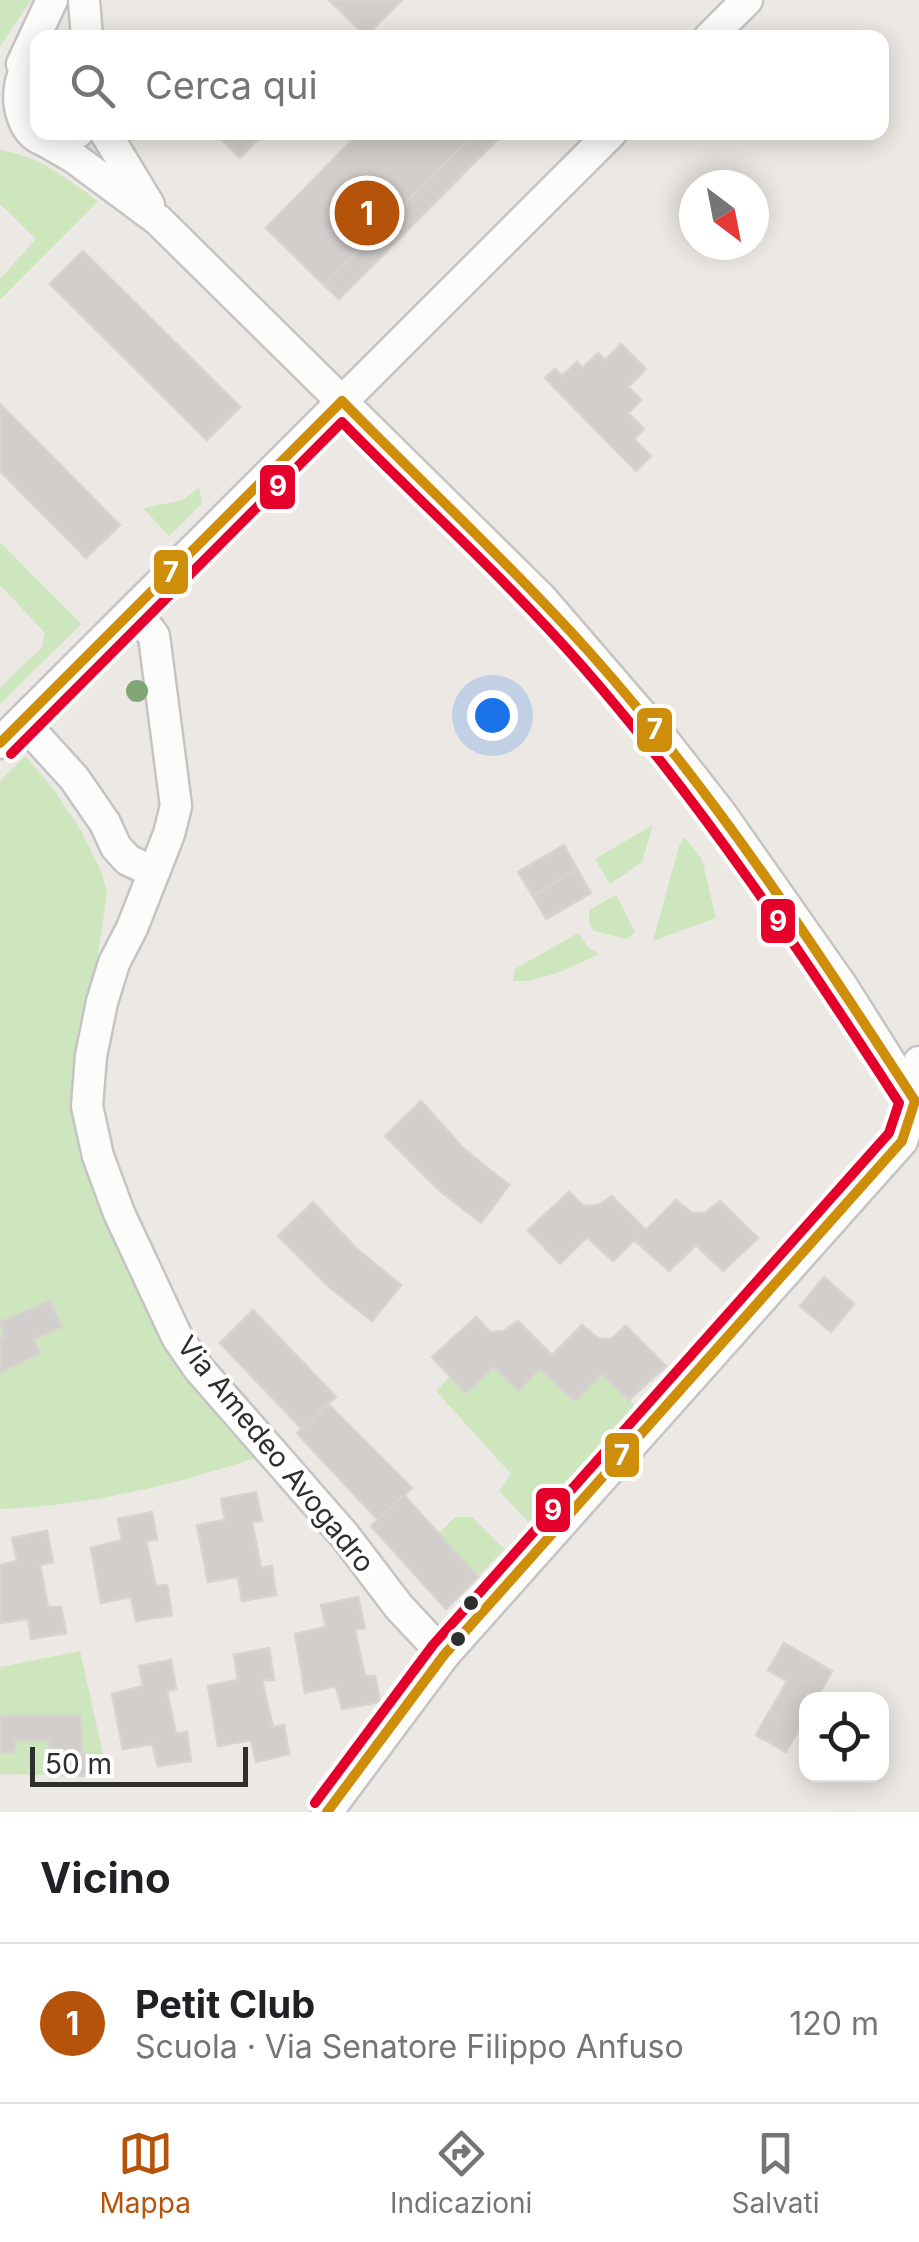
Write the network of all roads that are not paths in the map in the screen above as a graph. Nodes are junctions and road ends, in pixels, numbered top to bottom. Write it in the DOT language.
graph roads {
  1 [pos="52,0"];
  2 [pos="84,0"];
  3 [pos="747,0"];
  4 [pos="37,30"];
  5 [pos="86,30"];
  6 [pos="717,30"];
  7 [pos="30,45"];
  8 [pos="18,69"];
  9 [pos="0,133"];
  10 [pos="30,134"];
  11 [pos="30,138"];
  12 [pos="41,140"];
  13 [pos="110,140"];
  14 [pos="604,140"];
  15 [pos="158,220"];
  16 [pos="342,401"];
  17 [pos="134,610"];
  18 [pos="22,721"];
  19 [pos="0,743"];
  20 [pos="154,872"];
  21 [pos="919,1062"];
  22 [pos="917,1105"];
  23 [pos="444,1655"];
  24 [pos="327,1812"];
  1 -- 4 [label="street"];
  2 -- 5 [label="street"];
  3 -- 6 [label="street"];
  7 -- 8 [label="street"];
  8 -- 10 [label="street"];
  9 -- 11 [label="street"];
  12 -- 15 [label="street"];
  13 -- 15 [label="street"];
  14 -- 16 [label="street"];
  15 -- 16 [label="street"];
  16 -- 17 [label="street"];
  16 -- 22 [label="street"];
  17 -- 18 [label="street"];
  17 -- 20 [label="street, Via Amedeo Avogadro"];
  18 -- 19 [label="street"];
  18 -- 20 [label="street"];
  20 -- 23 [label="street, Via Amedeo Avogadro"];
  21 -- 22 [label="street"];
  22 -- 23 [label="street"];
  23 -- 24 [label="street"];
}
